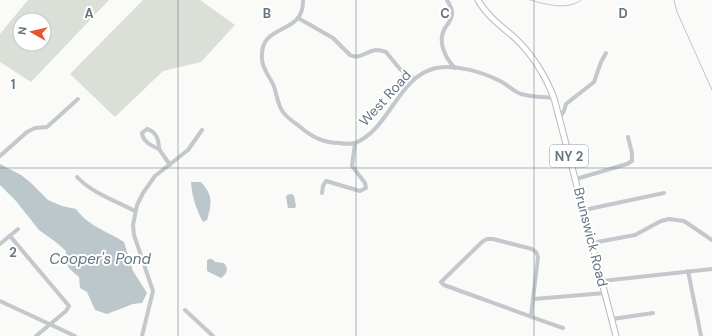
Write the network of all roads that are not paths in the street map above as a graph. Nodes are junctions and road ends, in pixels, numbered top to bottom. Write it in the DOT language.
graph roads {
  1 [pos="303,0"];
  2 [pos="447,0"];
  3 [pos="478,0"];
  4 [pos="298,18"];
  5 [pos="606,53"];
  6 [pos="455,68"];
  7 [pos="415,79"];
  8 [pos="554,98"];
  9 [pos="78,99"];
  10 [pos="559,118"];
  11 [pos="202,130"];
  12 [pos="628,137"];
  13 [pos="355,143"];
  14 [pos="159,149"];
  15 [pos="0,156"];
  16 [pos="170,165"];
  17 [pos="76,177"];
  18 [pos="576,179"];
  19 [pos="322,193"];
  20 [pos="664,193"];
  21 [pos="584,210"];
  22 [pos="135,211"];
  23 [pos="18,229"];
  24 [pos="10,236"];
  25 [pos="712,240"];
  26 [pos="592,243"];
  27 [pos="0,244"];
  28 [pos="712,269"];
  29 [pos="688,271"];
  30 [pos="602,281"];
  31 [pos="605,293"];
  32 [pos="534,299"];
  33 [pos="0,301"];
  34 [pos="184,310"];
  35 [pos="653,313"];
  36 [pos="531,316"];
  37 [pos="612,319"];
  38 [pos="50,325"];
  39 [pos="563,328"];
  40 [pos="36,336"];
  41 [pos="75,336"];
  42 [pos="142,336"];
  43 [pos="212,336"];
  44 [pos="616,336"];
  45 [pos="701,336"];
  1 -- 4 [label="street"];
  2 -- 6 [label="street"];
  3 -- 8 [label="main road, Brunswick Road / NY 2"];
  4 -- 7 [label="street"];
  4 -- 13 [label="street, West Road"];
  5 -- 10 [label="street"];
  6 -- 7 [label="street, West Road"];
  6 -- 8 [label="street, West Road"];
  7 -- 13 [label="street, West Road"];
  8 -- 10 [label="main road, Brunswick Road / NY 2"];
  9 -- 15 [label="street"];
  10 -- 18 [label="main road, Brunswick Road / NY 2"];
  11 -- 16 [label="street"];
  12 -- 18 [label="street"];
  13 -- 19 [label="street"];
  14 -- 14 [label="street"];
  14 -- 16 [label="street"];
  16 -- 22 [label="street"];
  17 -- 22 [label="street"];
  18 -- 21 [label="main road, Brunswick Road / NY 2"];
  20 -- 21 [label="street"];
  21 -- 26 [label="main road, Brunswick Road / NY 2"];
  22 -- 42 [label="street"];
  23 -- 24 [label="street"];
  24 -- 27 [label="street"];
  24 -- 38 [label="street"];
  25 -- 26 [label="street"];
  26 -- 30 [label="main road, Brunswick Road / NY 2"];
  28 -- 29 [label="street"];
  29 -- 30 [label="street"];
  29 -- 45 [label="street"];
  30 -- 31 [label="main road, Brunswick Road / NY 2"];
  31 -- 32 [label="street"];
  31 -- 37 [label="main road, Brunswick Road / NY 2"];
  32 -- 36 [label="street"];
  32 -- 36 [label="street"];
  33 -- 38 [label="street"];
  34 -- 43 [label="street"];
  35 -- 37 [label="street"];
  36 -- 39 [label="street"];
  37 -- 44 [label="main road, Brunswick Road / NY 2"];
  38 -- 40 [label="street"];
  38 -- 41 [label="street"];
}
